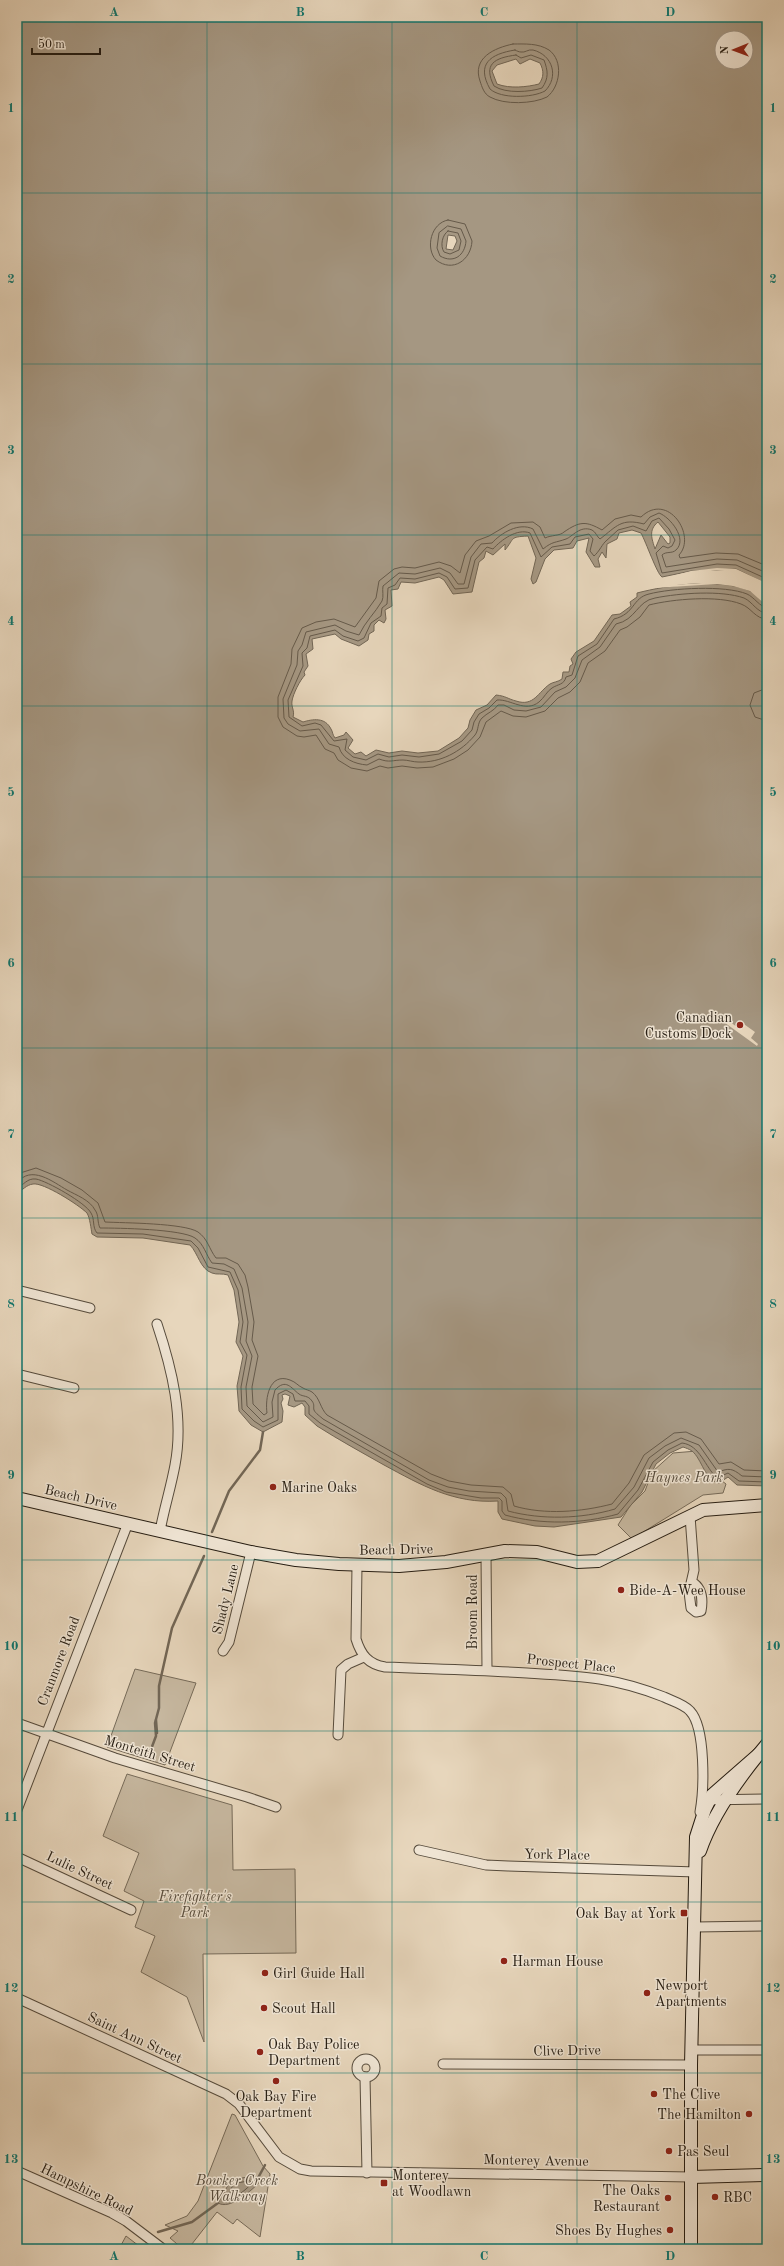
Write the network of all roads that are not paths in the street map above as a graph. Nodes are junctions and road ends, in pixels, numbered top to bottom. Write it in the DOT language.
graph roads {
  1 [pos="17,1290"];
  2 [pos="90,1308"];
  3 [pos="157,1324"];
  4 [pos="17,1374"];
  5 [pos="74,1388"];
  6 [pos="17,1498"];
  7 [pos="767,1505"];
  8 [pos="767,1509"];
  9 [pos="690,1516"];
  10 [pos="128,1524"];
  11 [pos="160,1531"];
  12 [pos="251,1552"];
  13 [pos="486,1554"];
  14 [pos="356,1565"];
  15 [pos="692,1582"];
  16 [pos="223,1651"];
  17 [pos="364,1657"];
  18 [pos="487,1670"];
  19 [pos="17,1723"];
  20 [pos="45,1734"];
  21 [pos="338,1735"];
  22 [pos="763,1749"];
  23 [pos="767,1799"];
  24 [pos="706,1800"];
  25 [pos="726,1800"];
  26 [pos="276,1807"];
  27 [pos="17,1810"];
  28 [pos="419,1850"];
  29 [pos="17,1857"];
  30 [pos="696,1867"];
  31 [pos="131,1910"];
  32 [pos="767,1926"];
  33 [pos="695,1927"];
  34 [pos="17,1998"];
  35 [pos="693,2050"];
  36 [pos="767,2050"];
  37 [pos="443,2064"];
  38 [pos="692,2065"];
  39 [pos="366,2077"];
  40 [pos="239,2104"];
  41 [pos="17,2171"];
  42 [pos="366,2173"];
  43 [pos="767,2175"];
  44 [pos="691,2177"];
  45 [pos="163,2249"];
  46 [pos="691,2249"];
  1 -- 2 [label="street"];
  3 -- 11 [label="street"];
  4 -- 5 [label="street"];
  6 -- 10 [label="main road, Beach Drive"];
  7 -- 8 [label="street"];
  7 -- 9 [label="main road, Beach Drive"];
  9 -- 13 [label="main road, Beach Drive"];
  9 -- 15 [label="street"];
  10 -- 11 [label="main road, Beach Drive"];
  10 -- 20 [label="street, Cranmore Road"];
  11 -- 12 [label="main road, Beach Drive"];
  12 -- 14 [label="main road, Beach Drive"];
  12 -- 16 [label="street, Shady Lane"];
  13 -- 14 [label="main road, Beach Drive"];
  13 -- 18 [label="street, Broom Road"];
  14 -- 17 [label="street"];
  17 -- 18 [label="street, Prospect Place"];
  17 -- 21 [label="street"];
  18 -- 24 [label="street, Prospect Place"];
  19 -- 20 [label="street, Monteith Street"];
  20 -- 26 [label="street, Monteith Street"];
  20 -- 27 [label="street, Cranmore Road"];
  22 -- 24 [label="main road"];
  22 -- 25 [label="main road"];
  23 -- 25 [label="street"];
  24 -- 25 [label="street"];
  24 -- 30 [label="main road"];
  25 -- 30 [label="main road"];
  28 -- 30 [label="street, York Place"];
  29 -- 31 [label="street, Lulie Street"];
  30 -- 33 [label="main road"];
  32 -- 33 [label="street"];
  33 -- 35 [label="main road"];
  34 -- 40 [label="street, Saint Ann Street"];
  35 -- 36 [label="street"];
  35 -- 38 [label="main road"];
  37 -- 38 [label="street, Clive Drive"];
  38 -- 44 [label="main road"];
  39 -- 42 [label="street"];
  40 -- 42 [label="street, Monterey Avenue"];
  41 -- 45 [label="street, Hampshire Road"];
  42 -- 44 [label="street, Monterey Avenue"];
  43 -- 44 [label="main road, Monterey Avenue"];
  44 -- 46 [label="main road"];
}
